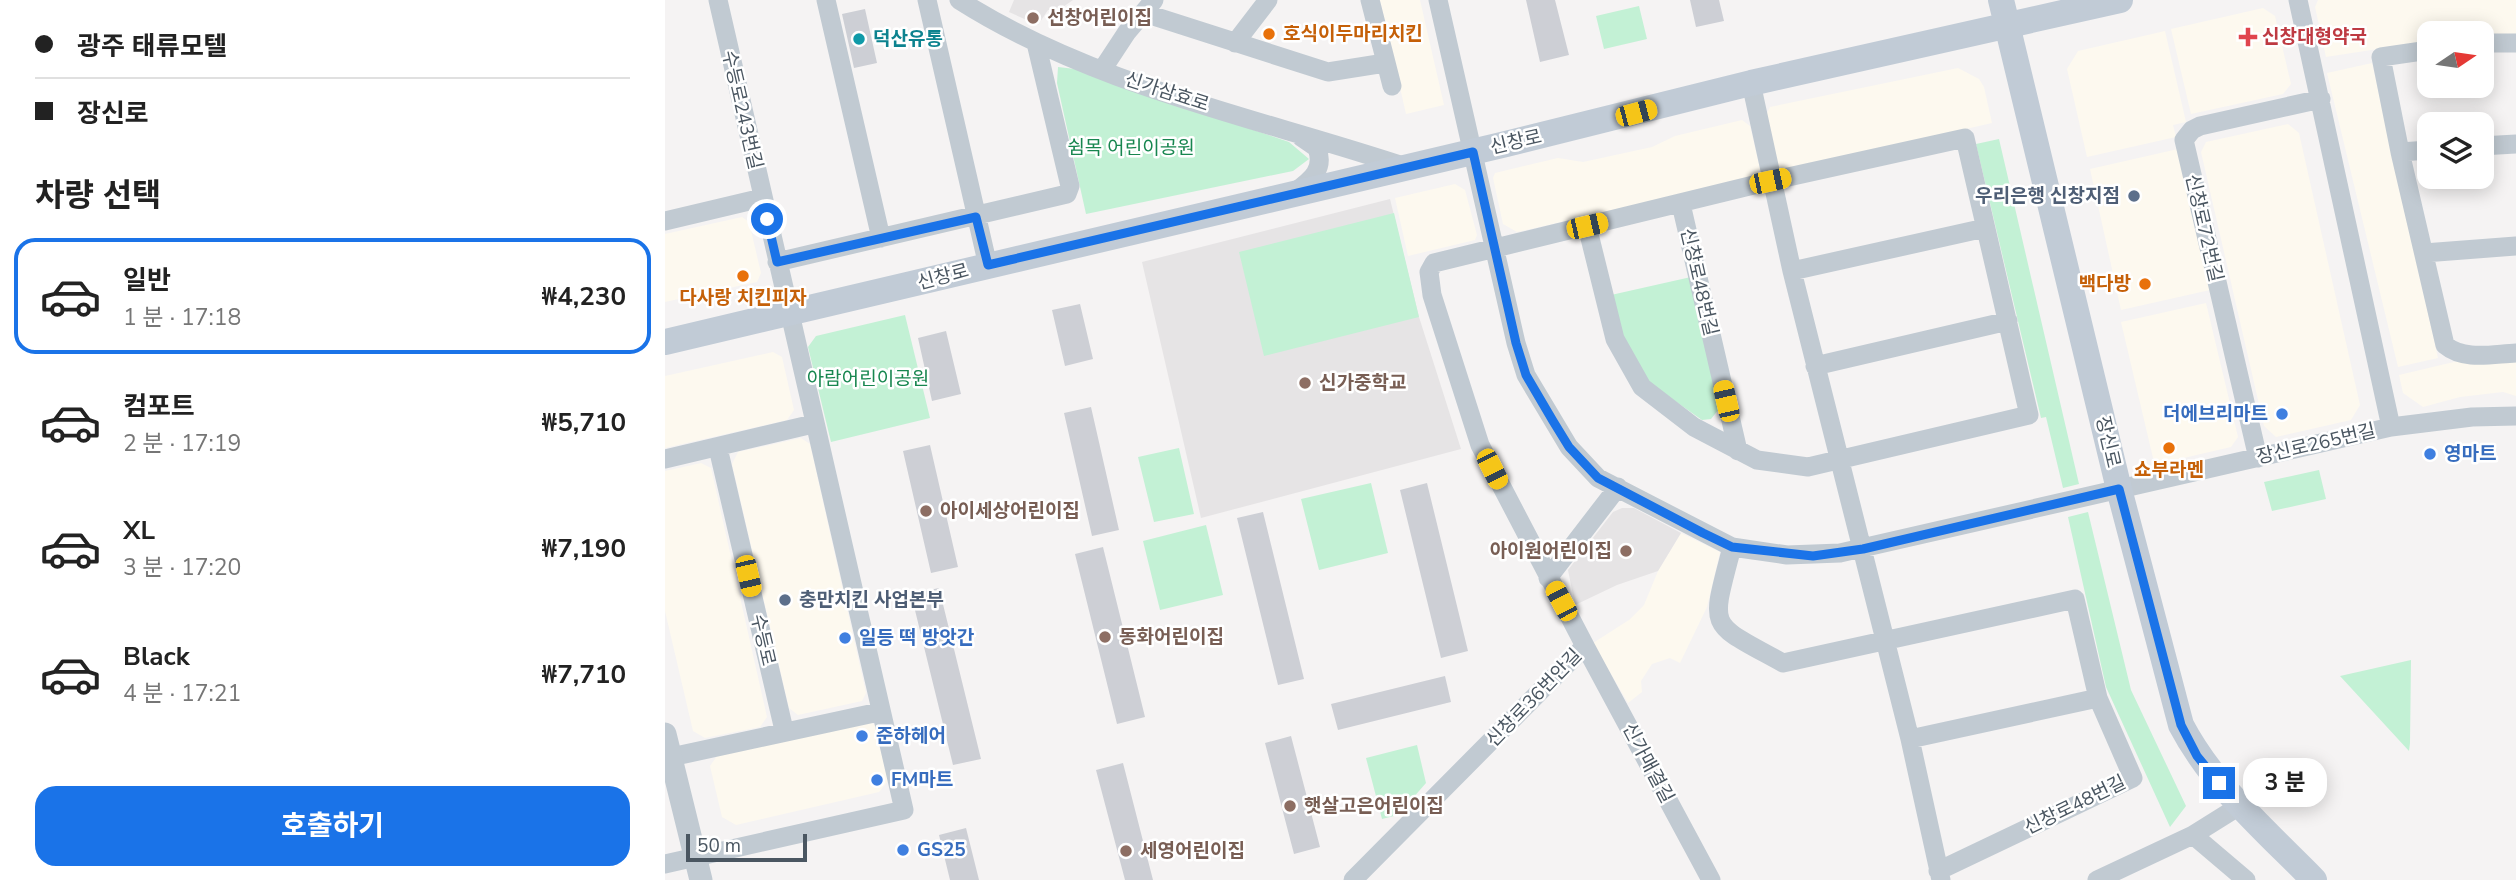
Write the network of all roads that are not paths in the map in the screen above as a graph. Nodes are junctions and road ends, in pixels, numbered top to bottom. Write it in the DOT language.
graph roads {
  1 [pos="718,0"];
  2 [pos="826,0"];
  3 [pos="927,0"];
  4 [pos="959,0"];
  5 [pos="1268,0"];
  6 [pos="1370,0"];
  7 [pos="1438,0"];
  8 [pos="2120,0"];
  9 [pos="2298,0"];
  10 [pos="1149,6"];
  11 [pos="2003,12"];
  12 [pos="1036,43"];
  13 [pos="2494,43"];
  14 [pos="2516,43"];
  15 [pos="1235,44"];
  16 [pos="2417,52"];
  17 [pos="1385,63"];
  18 [pos="1101,70"];
  19 [pos="1751,83"];
  20 [pos="1392,86"];
  21 [pos="2321,99"];
  22 [pos="1300,136"];
  23 [pos="2516,144"];
  24 [pos="2494,145"];
  25 [pos="2417,151"];
  26 [pos="1473,152"];
  27 [pos="2400,152"];
  28 [pos="1407,167"];
  29 [pos="1770,181"];
  30 [pos="1293,194"];
  31 [pos="762,198"];
  32 [pos="1681,204"];
  33 [pos="976,217"];
  34 [pos="665,220"];
  35 [pos="1587,226"];
  36 [pos="1985,228"];
  37 [pos="881,238"];
  38 [pos="2516,246"];
  39 [pos="1492,248"];
  40 [pos="2424,253"];
  41 [pos="777,262"];
  42 [pos="988,265"];
  43 [pos="1792,271"];
  44 [pos="788,314"];
  45 [pos="2008,321"];
  46 [pos="665,342"];
  47 [pos="2516,353"];
  48 [pos="1815,366"];
  49 [pos="2516,416"];
  50 [pos="813,424"];
  51 [pos="2391,427"];
  52 [pos="718,448"];
  53 [pos="1738,451"];
  54 [pos="2258,457"];
  55 [pos="665,459"];
  56 [pos="1838,461"];
  57 [pos="1618,487"];
  58 [pos="2119,489"];
  59 [pos="1732,547"];
  60 [pos="1863,549"];
  61 [pos="1549,578"];
  62 [pos="1884,640"];
  63 [pos="1585,646"];
  64 [pos="2098,698"];
  65 [pos="879,712"];
  66 [pos="784,730"];
  67 [pos="665,734"];
  68 [pos="1910,739"];
  69 [pos="671,757"];
  70 [pos="2241,805"];
  71 [pos="2193,835"];
  72 [pos="696,857"];
  73 [pos="665,864"];
  74 [pos="1940,876"];
  75 [pos="701,880"];
  76 [pos="1353,880"];
  77 [pos="1711,880"];
  78 [pos="2097,880"];
  79 [pos="2246,880"];
  80 [pos="2314,880"];
  1 -- 31 [label="street, 수등로243번길"];
  2 -- 37 [label="street"];
  3 -- 33 [label="street"];
  4 -- 12 [label="street, 신가삼효로"];
  5 -- 15 [label="street"];
  6 -- 17 [label="street"];
  7 -- 26 [label="street"];
  8 -- 11 [label="main road, 신창로"];
  9 -- 21 [label="street"];
  10 -- 15 [label="street"];
  10 -- 18 [label="street"];
  11 -- 19 [label="main road, 신창로"];
  11 -- 58 [label="main road, 장신로"];
  12 -- 18 [label="street, 신가삼효로"];
  12 -- 33 [label="street"];
  13 -- 14 [label="street"];
  15 -- 17 [label="street"];
  16 -- 27 [label="street"];
  17 -- 20 [label="street"];
  18 -- 22 [label="street, 신가삼효로"];
  19 -- 26 [label="main road, 신창로"];
  19 -- 29 [label="street, 신창로48번길"];
  21 -- 51 [label="street"];
  21 -- 54 [label="street, 신창로72번길"];
  22 -- 28 [label="street, 신가삼효로"];
  22 -- 30 [label="street"];
  23 -- 24 [label="street"];
  25 -- 27 [label="street"];
  26 -- 28 [label="main road, 신창로"];
  26 -- 39 [label="street"];
  27 -- 40 [label="street"];
  28 -- 30 [label="main road, 신창로"];
  29 -- 32 [label="street, 신창로48번길"];
  29 -- 36 [label="street, 신창로48번길"];
  29 -- 43 [label="street, 신창로48번길"];
  30 -- 42 [label="main road, 신창로"];
  31 -- 34 [label="street"];
  31 -- 41 [label="street, 수등로243번길"];
  32 -- 35 [label="street"];
  32 -- 53 [label="street, 신창로48번길"];
  33 -- 37 [label="street"];
  33 -- 42 [label="street"];
  35 -- 39 [label="street"];
  35 -- 53 [label="street, 신창로48번길"];
  36 -- 43 [label="street"];
  36 -- 45 [label="street, 신창로48번길"];
  37 -- 41 [label="street"];
  38 -- 40 [label="street"];
  39 -- 57 [label="street"];
  39 -- 61 [label="street, 신창로36번안길"];
  40 -- 47 [label="street"];
  41 -- 44 [label="street, 수등로243번길"];
  42 -- 44 [label="main road, 신창로"];
  43 -- 48 [label="street, 신창로48번길"];
  44 -- 46 [label="main road, 신창로"];
  44 -- 50 [label="street"];
  45 -- 48 [label="street"];
  45 -- 56 [label="street, 신창로48번길"];
  48 -- 56 [label="street, 신창로48번길"];
  49 -- 51 [label="street, 장신로265번길"];
  50 -- 52 [label="street"];
  50 -- 65 [label="street"];
  51 -- 54 [label="street, 장신로265번길"];
  52 -- 55 [label="street"];
  52 -- 66 [label="street, 수등로"];
  53 -- 56 [label="street, 신창로48번길"];
  54 -- 58 [label="street, 장신로265번길"];
  56 -- 60 [label="street, 신창로48번길"];
  57 -- 59 [label="street"];
  57 -- 61 [label="street"];
  58 -- 60 [label="street, 장신로265번길"];
  58 -- 70 [label="main road, 장신로"];
  59 -- 60 [label="street, 장신로265번길"];
  59 -- 62 [label="street, 신창로48번길"];
  60 -- 62 [label="street, 신창로48번길"];
  61 -- 63 [label="street, 신창로36번안길"];
  62 -- 64 [label="street, 신창로48번길"];
  62 -- 68 [label="street, 신창로48번길"];
  63 -- 76 [label="street, 신창로36번안길"];
  63 -- 77 [label="street, 신가매결길"];
  64 -- 68 [label="street"];
  64 -- 74 [label="street, 신창로48번길"];
  65 -- 66 [label="street"];
  65 -- 72 [label="street"];
  66 -- 69 [label="street"];
  67 -- 69 [label="street"];
  68 -- 74 [label="street, 신창로48번길"];
  69 -- 72 [label="street"];
  70 -- 71 [label="street"];
  70 -- 80 [label="main road, 장신로"];
  71 -- 78 [label="street"];
  71 -- 79 [label="street"];
  72 -- 73 [label="street"];
  72 -- 75 [label="street"];
}
